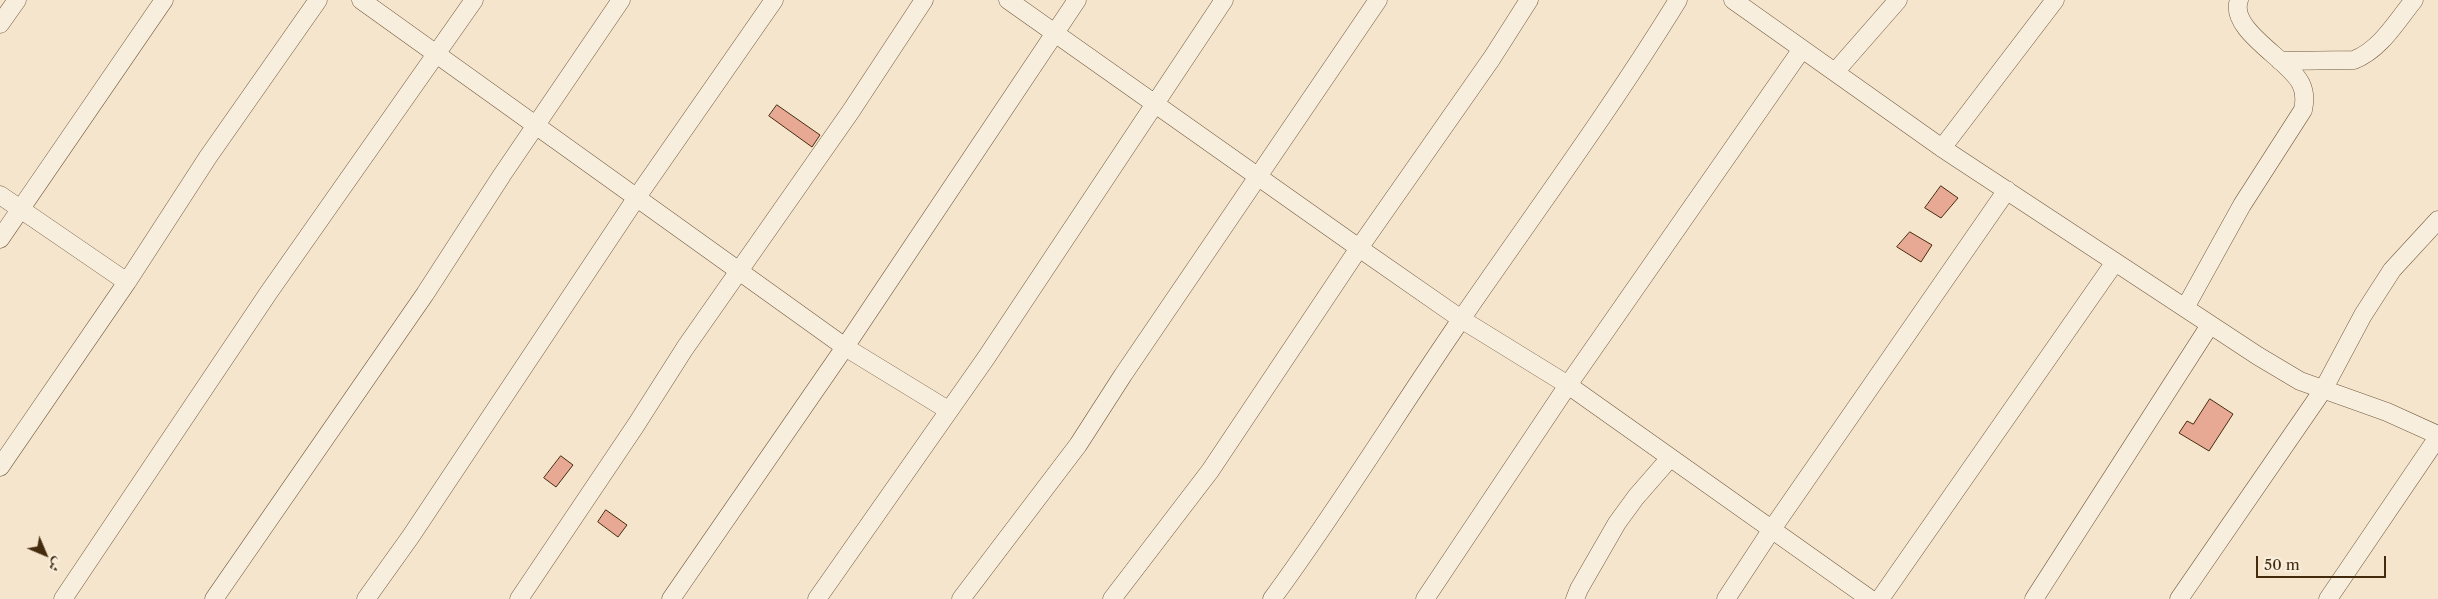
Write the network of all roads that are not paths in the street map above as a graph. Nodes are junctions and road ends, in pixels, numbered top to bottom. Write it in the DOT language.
graph roads {
  1 [pos="17,0"];
  2 [pos="164,0"];
  3 [pos="318,0"];
  4 [pos="361,0"];
  5 [pos="474,0"];
  6 [pos="622,0"];
  7 [pos="774,0"];
  8 [pos="924,0"];
  9 [pos="1008,0"];
  10 [pos="1077,0"];
  11 [pos="1224,0"];
  12 [pos="1378,0"];
  13 [pos="1529,0"];
  14 [pos="1678,0"];
  15 [pos="1733,0"];
  16 [pos="1898,0"];
  17 [pos="2055,0"];
  18 [pos="2239,0"];
  19 [pos="2414,0"];
  20 [pos="0,24"];
  21 [pos="1055,32"];
  22 [pos="1802,49"];
  23 [pos="436,56"];
  24 [pos="2280,61"];
  25 [pos="1835,72"];
  26 [pos="1156,104"];
  27 [pos="536,124"];
  28 [pos="1942,148"];
  29 [pos="1258,177"];
  30 [pos="2007,190"];
  31 [pos="0,194"];
  32 [pos="637,197"];
  33 [pos="21,209"];
  34 [pos="2438,220"];
  35 [pos="0,240"];
  36 [pos="1359,248"];
  37 [pos="2116,262"];
  38 [pos="738,270"];
  39 [pos="127,282"];
  40 [pos="2184,308"];
  41 [pos="1461,320"];
  42 [pos="2210,325"];
  43 [pos="845,347"];
  44 [pos="1568,385"];
  45 [pos="2323,390"];
  46 [pos="948,410"];
  47 [pos="2438,436"];
  48 [pos="1670,458"];
  49 [pos="0,467"];
  50 [pos="1772,529"];
  51 [pos="63,599"];
  52 [pos="214,599"];
  53 [pos="366,599"];
  54 [pos="519,599"];
  55 [pos="671,599"];
  56 [pos="817,599"];
  57 [pos="961,599"];
  58 [pos="1112,599"];
  59 [pos="1272,599"];
  60 [pos="1425,599"];
  61 [pos="1575,599"];
  62 [pos="1726,599"];
  63 [pos="1870,599"];
  64 [pos="1880,599"];
  65 [pos="2034,599"];
  66 [pos="2179,599"];
  67 [pos="2328,599"];
  1 -- 20 [label="street"];
  2 -- 33 [label="street"];
  3 -- 39 [label="street"];
  4 -- 23 [label="street"];
  5 -- 23 [label="street"];
  6 -- 27 [label="street"];
  7 -- 32 [label="street"];
  8 -- 38 [label="street"];
  9 -- 21 [label="street"];
  10 -- 21 [label="street"];
  11 -- 26 [label="street"];
  12 -- 29 [label="street"];
  13 -- 36 [label="street"];
  14 -- 41 [label="street"];
  15 -- 22 [label="street"];
  16 -- 25 [label="street"];
  17 -- 28 [label="street"];
  18 -- 24 [label="street"];
  19 -- 24 [label="street"];
  21 -- 26 [label="street"];
  21 -- 43 [label="street"];
  22 -- 25 [label="street"];
  22 -- 44 [label="street"];
  23 -- 27 [label="street"];
  23 -- 51 [label="street"];
  24 -- 40 [label="street"];
  25 -- 28 [label="street"];
  26 -- 29 [label="street"];
  26 -- 46 [label="street"];
  27 -- 32 [label="street"];
  27 -- 52 [label="street"];
  28 -- 30 [label="street"];
  29 -- 36 [label="street"];
  29 -- 57 [label="street"];
  30 -- 37 [label="street"];
  30 -- 50 [label="street"];
  31 -- 33 [label="street"];
  32 -- 38 [label="street"];
  32 -- 53 [label="street"];
  33 -- 35 [label="street"];
  33 -- 39 [label="street"];
  34 -- 45 [label="street"];
  36 -- 41 [label="street"];
  36 -- 58 [label="street"];
  37 -- 40 [label="street"];
  37 -- 64 [label="street"];
  38 -- 43 [label="street"];
  38 -- 54 [label="street"];
  39 -- 49 [label="street"];
  40 -- 42 [label="street"];
  41 -- 44 [label="street"];
  41 -- 59 [label="street"];
  42 -- 45 [label="street"];
  42 -- 65 [label="street"];
  43 -- 46 [label="street"];
  43 -- 55 [label="street"];
  44 -- 48 [label="street"];
  44 -- 60 [label="street"];
  45 -- 47 [label="street"];
  45 -- 66 [label="street"];
  46 -- 56 [label="street"];
  47 -- 67 [label="street"];
  48 -- 50 [label="street"];
  48 -- 61 [label="street"];
  50 -- 62 [label="street"];
  50 -- 63 [label="street"];
}
